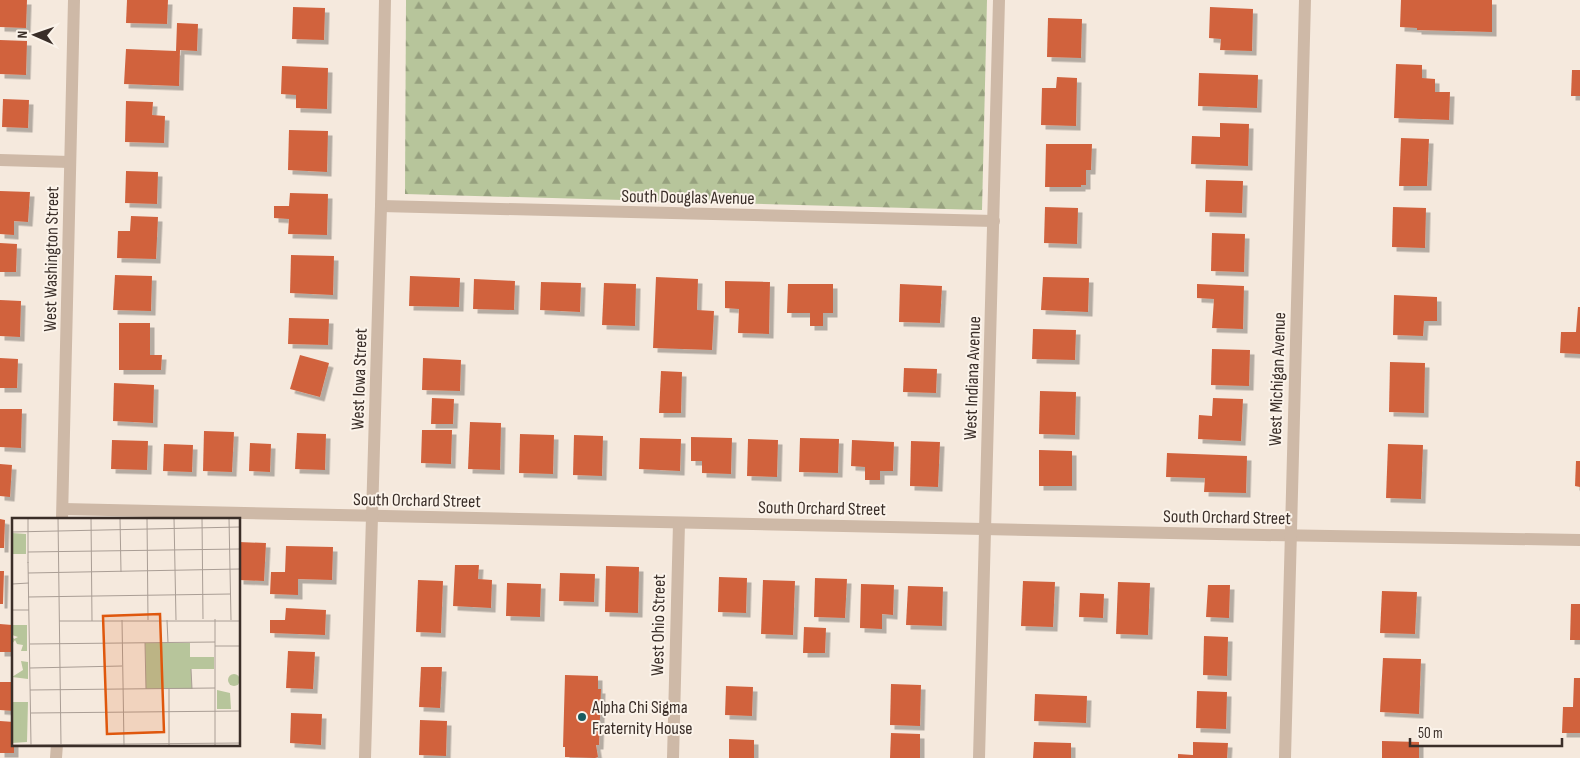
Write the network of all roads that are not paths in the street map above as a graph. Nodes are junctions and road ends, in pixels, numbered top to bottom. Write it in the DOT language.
graph roads {
  1 [pos="74,0"];
  2 [pos="385,0"];
  3 [pos="999,0"];
  4 [pos="1305,0"];
  5 [pos="0,160"];
  6 [pos="70,162"];
  7 [pos="382,206"];
  8 [pos="994,221"];
  9 [pos="63,514"];
  10 [pos="372,517"];
  11 [pos="678,522"];
  12 [pos="985,529"];
  13 [pos="1291,536"];
  14 [pos="1580,540"];
  15 [pos="365,758"];
  16 [pos="672,758"];
  17 [pos="979,758"];
  18 [pos="1286,758"];
  1 -- 6 [label="street, West Washington Street"];
  2 -- 7 [label="street, West Iowa Street"];
  3 -- 8 [label="street, West Indiana Avenue"];
  4 -- 13 [label="street, West Michigan Avenue"];
  5 -- 6 [label="street"];
  6 -- 9 [label="street, West Washington Street"];
  7 -- 8 [label="street, South Douglas Avenue"];
  7 -- 10 [label="street, West Iowa Street"];
  8 -- 12 [label="street, West Indiana Avenue"];
  9 -- 10 [label="street, South Orchard Street"];
  10 -- 11 [label="street, South Orchard Street"];
  10 -- 15 [label="street, West Iowa Street"];
  11 -- 12 [label="street, South Orchard Street"];
  11 -- 16 [label="street, West Ohio Street"];
  12 -- 13 [label="street, South Orchard Street"];
  12 -- 17 [label="street, West Indiana Avenue"];
  13 -- 14 [label="street, South Orchard Street"];
  13 -- 18 [label="street, West Michigan Avenue"];
}
